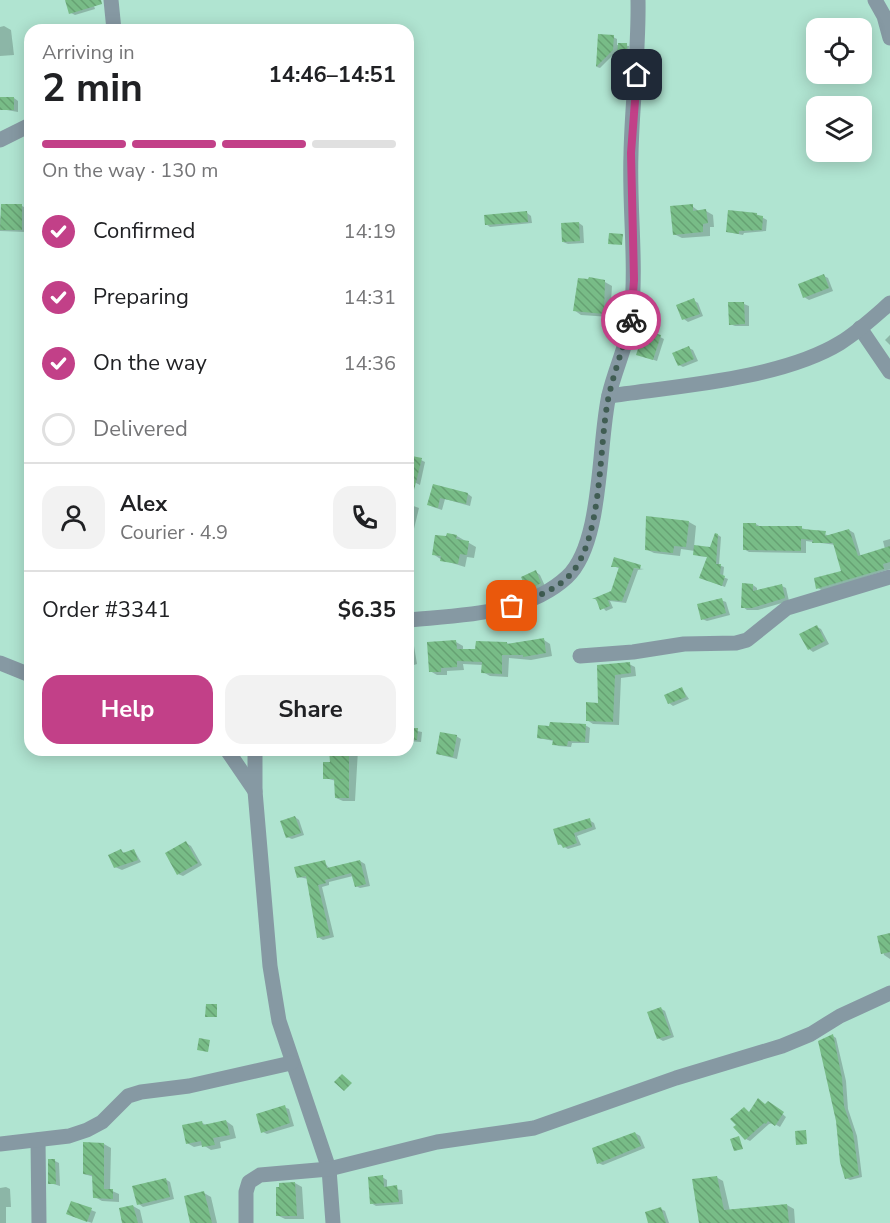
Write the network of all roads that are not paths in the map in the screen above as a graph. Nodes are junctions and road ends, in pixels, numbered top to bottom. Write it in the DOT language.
graph roads {
  1 [pos="111,0"];
  2 [pos="638,0"];
  3 [pos="875,0"];
  4 [pos="113,24"];
  5 [pos="890,38"];
  6 [pos="24,128"];
  7 [pos="0,140"];
  8 [pos="890,303"];
  9 [pos="860,328"];
  10 [pos="890,372"];
  11 [pos="609,396"];
  12 [pos="890,577"];
  13 [pos="414,619"];
  14 [pos="580,656"];
  15 [pos="1,661"];
  16 [pos="24,672"];
  17 [pos="231,756"];
  18 [pos="255,756"];
  19 [pos="255,791"];
  20 [pos="890,993"];
  21 [pos="291,1063"];
  22 [pos="38,1140"];
  23 [pos="0,1144"];
  24 [pos="329,1169"];
  25 [pos="39,1223"];
  26 [pos="246,1223"];
  27 [pos="333,1223"];
  1 -- 4 [label="street"];
  2 -- 11 [label="street"];
  3 -- 5 [label="street"];
  6 -- 7 [label="street"];
  8 -- 9 [label="street"];
  9 -- 10 [label="street"];
  9 -- 11 [label="street"];
  11 -- 13 [label="street"];
  12 -- 14 [label="street"];
  15 -- 16 [label="street"];
  17 -- 19 [label="street"];
  18 -- 19 [label="street"];
  19 -- 21 [label="street"];
  20 -- 24 [label="street"];
  21 -- 22 [label="street"];
  21 -- 24 [label="street"];
  22 -- 23 [label="street"];
  22 -- 25 [label="street"];
  24 -- 26 [label="street"];
  24 -- 27 [label="street"];
}
